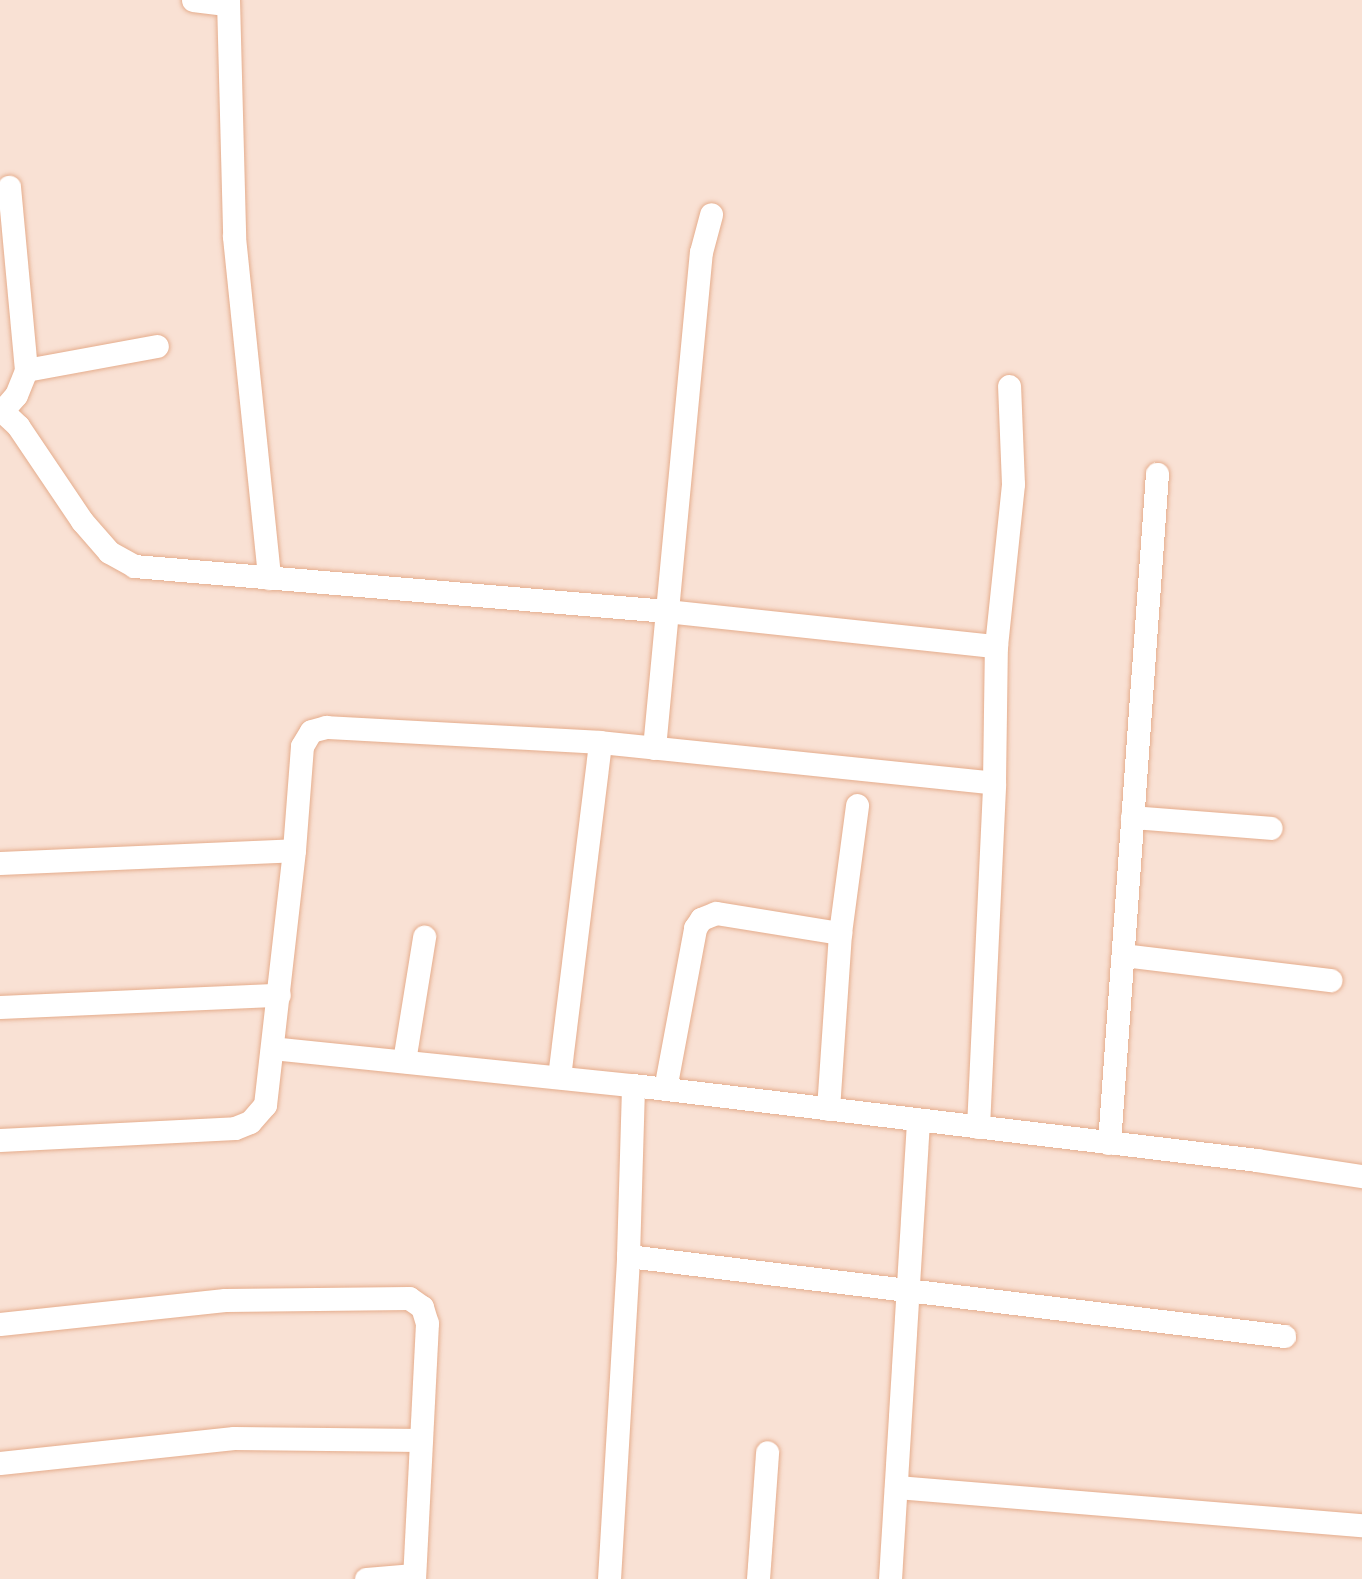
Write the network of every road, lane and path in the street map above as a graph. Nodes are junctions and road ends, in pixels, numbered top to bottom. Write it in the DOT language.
graph roads {
  1 [pos="193,0"];
  2 [pos="228,2"];
  3 [pos="9,187"];
  4 [pos="711,214"];
  5 [pos="157,346"];
  6 [pos="26,370"];
  7 [pos="1009,386"];
  8 [pos="1,410"];
  9 [pos="1157,474"];
  10 [pos="269,578"];
  11 [pos="666,611"];
  12 [pos="996,646"];
  13 [pos="600,742"];
  14 [pos="654,748"];
  15 [pos="994,783"];
  16 [pos="857,805"];
  17 [pos="1132,817"];
  18 [pos="1271,828"];
  19 [pos="294,850"];
  20 [pos="0,863"];
  21 [pos="840,933"];
  22 [pos="424,937"];
  23 [pos="1122,955"];
  24 [pos="1331,981"];
  25 [pos="279,995"];
  26 [pos="0,1007"];
  27 [pos="272,1048"];
  28 [pos="404,1061"];
  29 [pos="559,1077"];
  30 [pos="633,1086"];
  31 [pos="665,1089"];
  32 [pos="828,1109"];
  33 [pos="918,1120"];
  34 [pos="978,1127"];
  35 [pos="0,1140"];
  36 [pos="1109,1143"];
  37 [pos="1362,1176"];
  38 [pos="628,1256"];
  39 [pos="907,1287"];
  40 [pos="0,1324"];
  41 [pos="1284,1336"];
  42 [pos="421,1440"];
  43 [pos="767,1451"];
  44 [pos="0,1462"];
  45 [pos="896,1487"];
  46 [pos="1362,1525"];
  47 [pos="414,1577"];
  48 [pos="366,1579"];
  49 [pos="609,1579"];
  50 [pos="758,1579"];
  51 [pos="890,1579"];
  1 -- 2 [label="street"];
  2 -- 10 [label="street"];
  3 -- 6 [label="street"];
  4 -- 11 [label="street"];
  5 -- 6 [label="street"];
  6 -- 8 [label="street"];
  7 -- 12 [label="street"];
  8 -- 10 [label="street"];
  9 -- 17 [label="street"];
  10 -- 11 [label="street"];
  11 -- 12 [label="street"];
  11 -- 14 [label="street"];
  12 -- 15 [label="street"];
  13 -- 14 [label="street"];
  13 -- 19 [label="street"];
  13 -- 29 [label="street"];
  14 -- 15 [label="street"];
  15 -- 34 [label="street"];
  16 -- 21 [label="street"];
  17 -- 18 [label="street"];
  17 -- 23 [label="street"];
  19 -- 20 [label="street"];
  19 -- 25 [label="street"];
  21 -- 31 [label="street"];
  21 -- 32 [label="street"];
  22 -- 28 [label="street"];
  23 -- 24 [label="street"];
  23 -- 36 [label="street"];
  25 -- 26 [label="street"];
  25 -- 27 [label="street"];
  27 -- 28 [label="street"];
  27 -- 35 [label="street"];
  28 -- 29 [label="street"];
  29 -- 30 [label="street"];
  30 -- 31 [label="street"];
  30 -- 38 [label="street"];
  31 -- 32 [label="street"];
  32 -- 33 [label="street"];
  33 -- 34 [label="street"];
  33 -- 39 [label="street"];
  34 -- 36 [label="street"];
  36 -- 37 [label="street"];
  38 -- 39 [label="street"];
  38 -- 49 [label="street"];
  39 -- 41 [label="street"];
  39 -- 45 [label="street"];
  40 -- 42 [label="street"];
  42 -- 44 [label="street"];
  42 -- 47 [label="street"];
  43 -- 50 [label="street"];
  45 -- 46 [label="street"];
  45 -- 51 [label="street"];
  47 -- 48 [label="street"];
}
